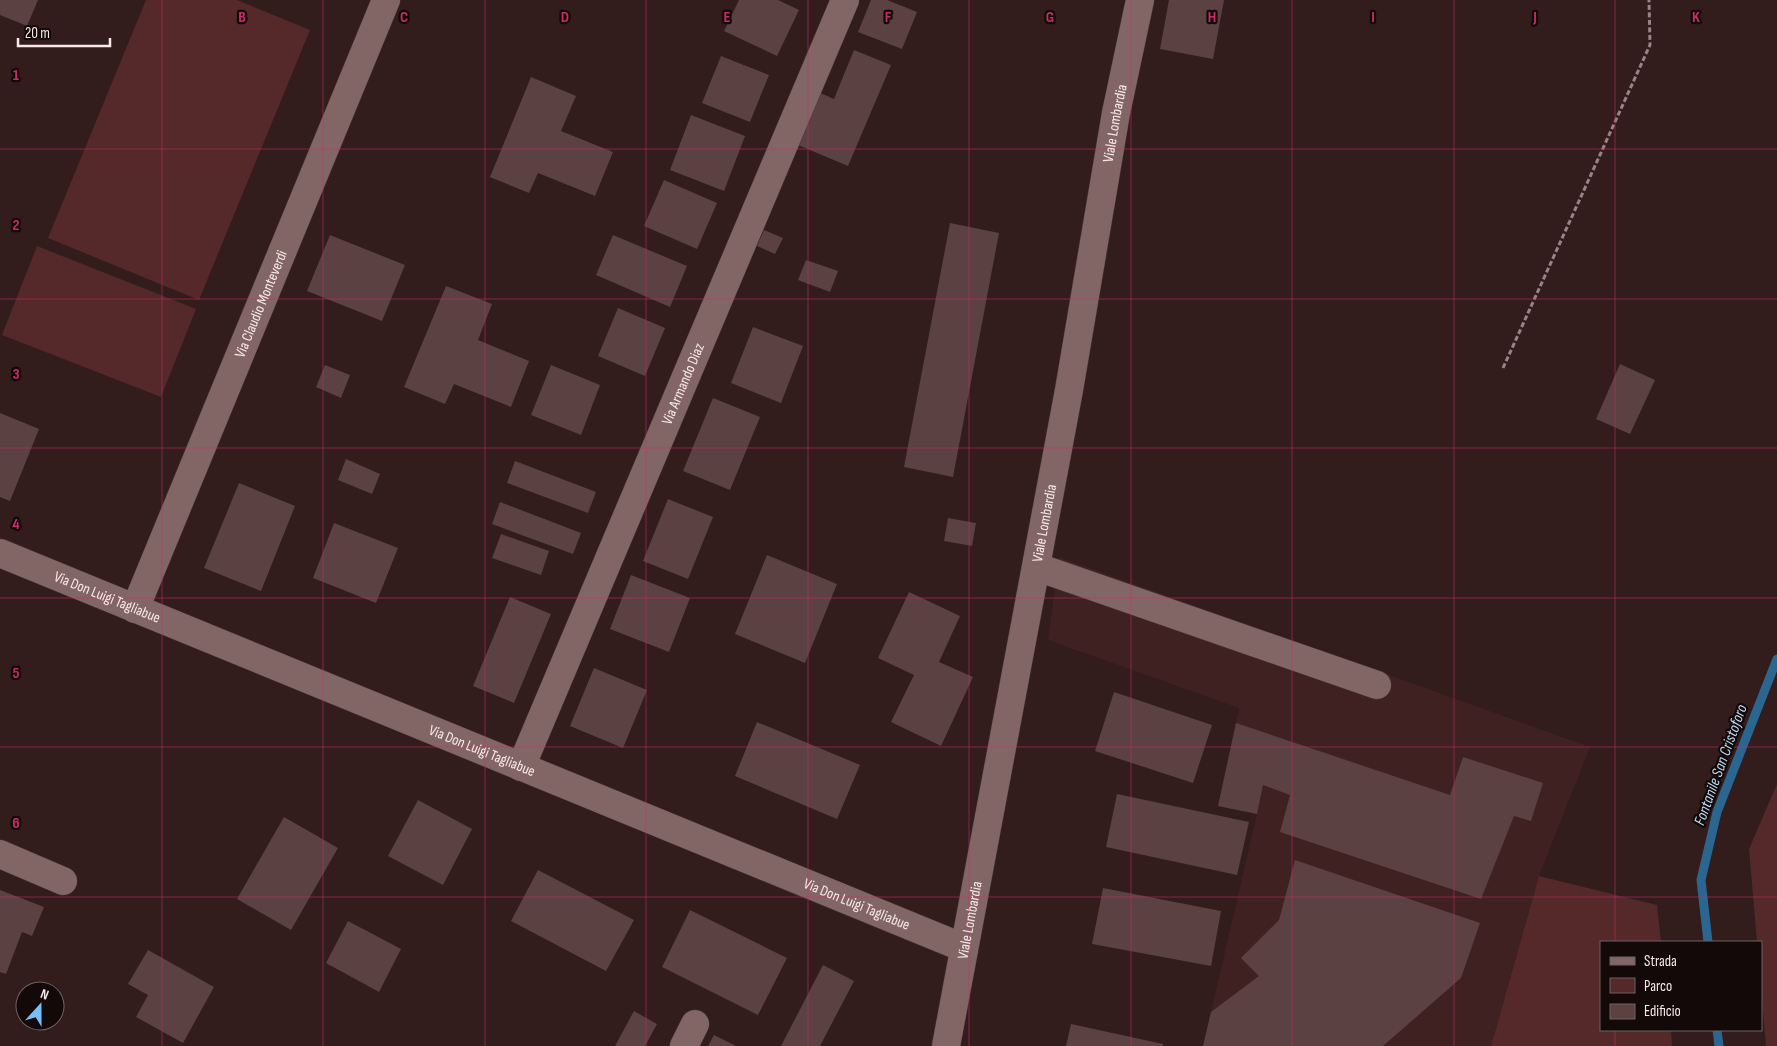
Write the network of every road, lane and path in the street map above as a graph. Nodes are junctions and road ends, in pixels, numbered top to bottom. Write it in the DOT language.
graph roads {
  1 [pos="386,0"];
  2 [pos="845,0"];
  3 [pos="1140,0"];
  4 [pos="1649,0"];
  5 [pos="1503,368"];
  6 [pos="0,553"];
  7 [pos="1037,567"];
  8 [pos="135,609"];
  9 [pos="1377,685"];
  10 [pos="521,767"];
  11 [pos="0,854"];
  12 [pos="63,880"];
  13 [pos="964,948"];
  14 [pos="946,1046"];
  1 -- 8 [label="street, Via Claudio Monteverdi"];
  2 -- 10 [label="street, Via Armando Diaz"];
  3 -- 7 [label="street, Viale Lombardia"];
  4 -- 5 [label="path"];
  6 -- 8 [label="street, Via Don Luigi Tagliabue"];
  7 -- 9 [label="street"];
  7 -- 13 [label="street, Viale Lombardia"];
  8 -- 10 [label="street, Via Don Luigi Tagliabue"];
  10 -- 13 [label="street, Via Don Luigi Tagliabue"];
  11 -- 12 [label="street"];
  13 -- 14 [label="street, Viale Lombardia"];
}
